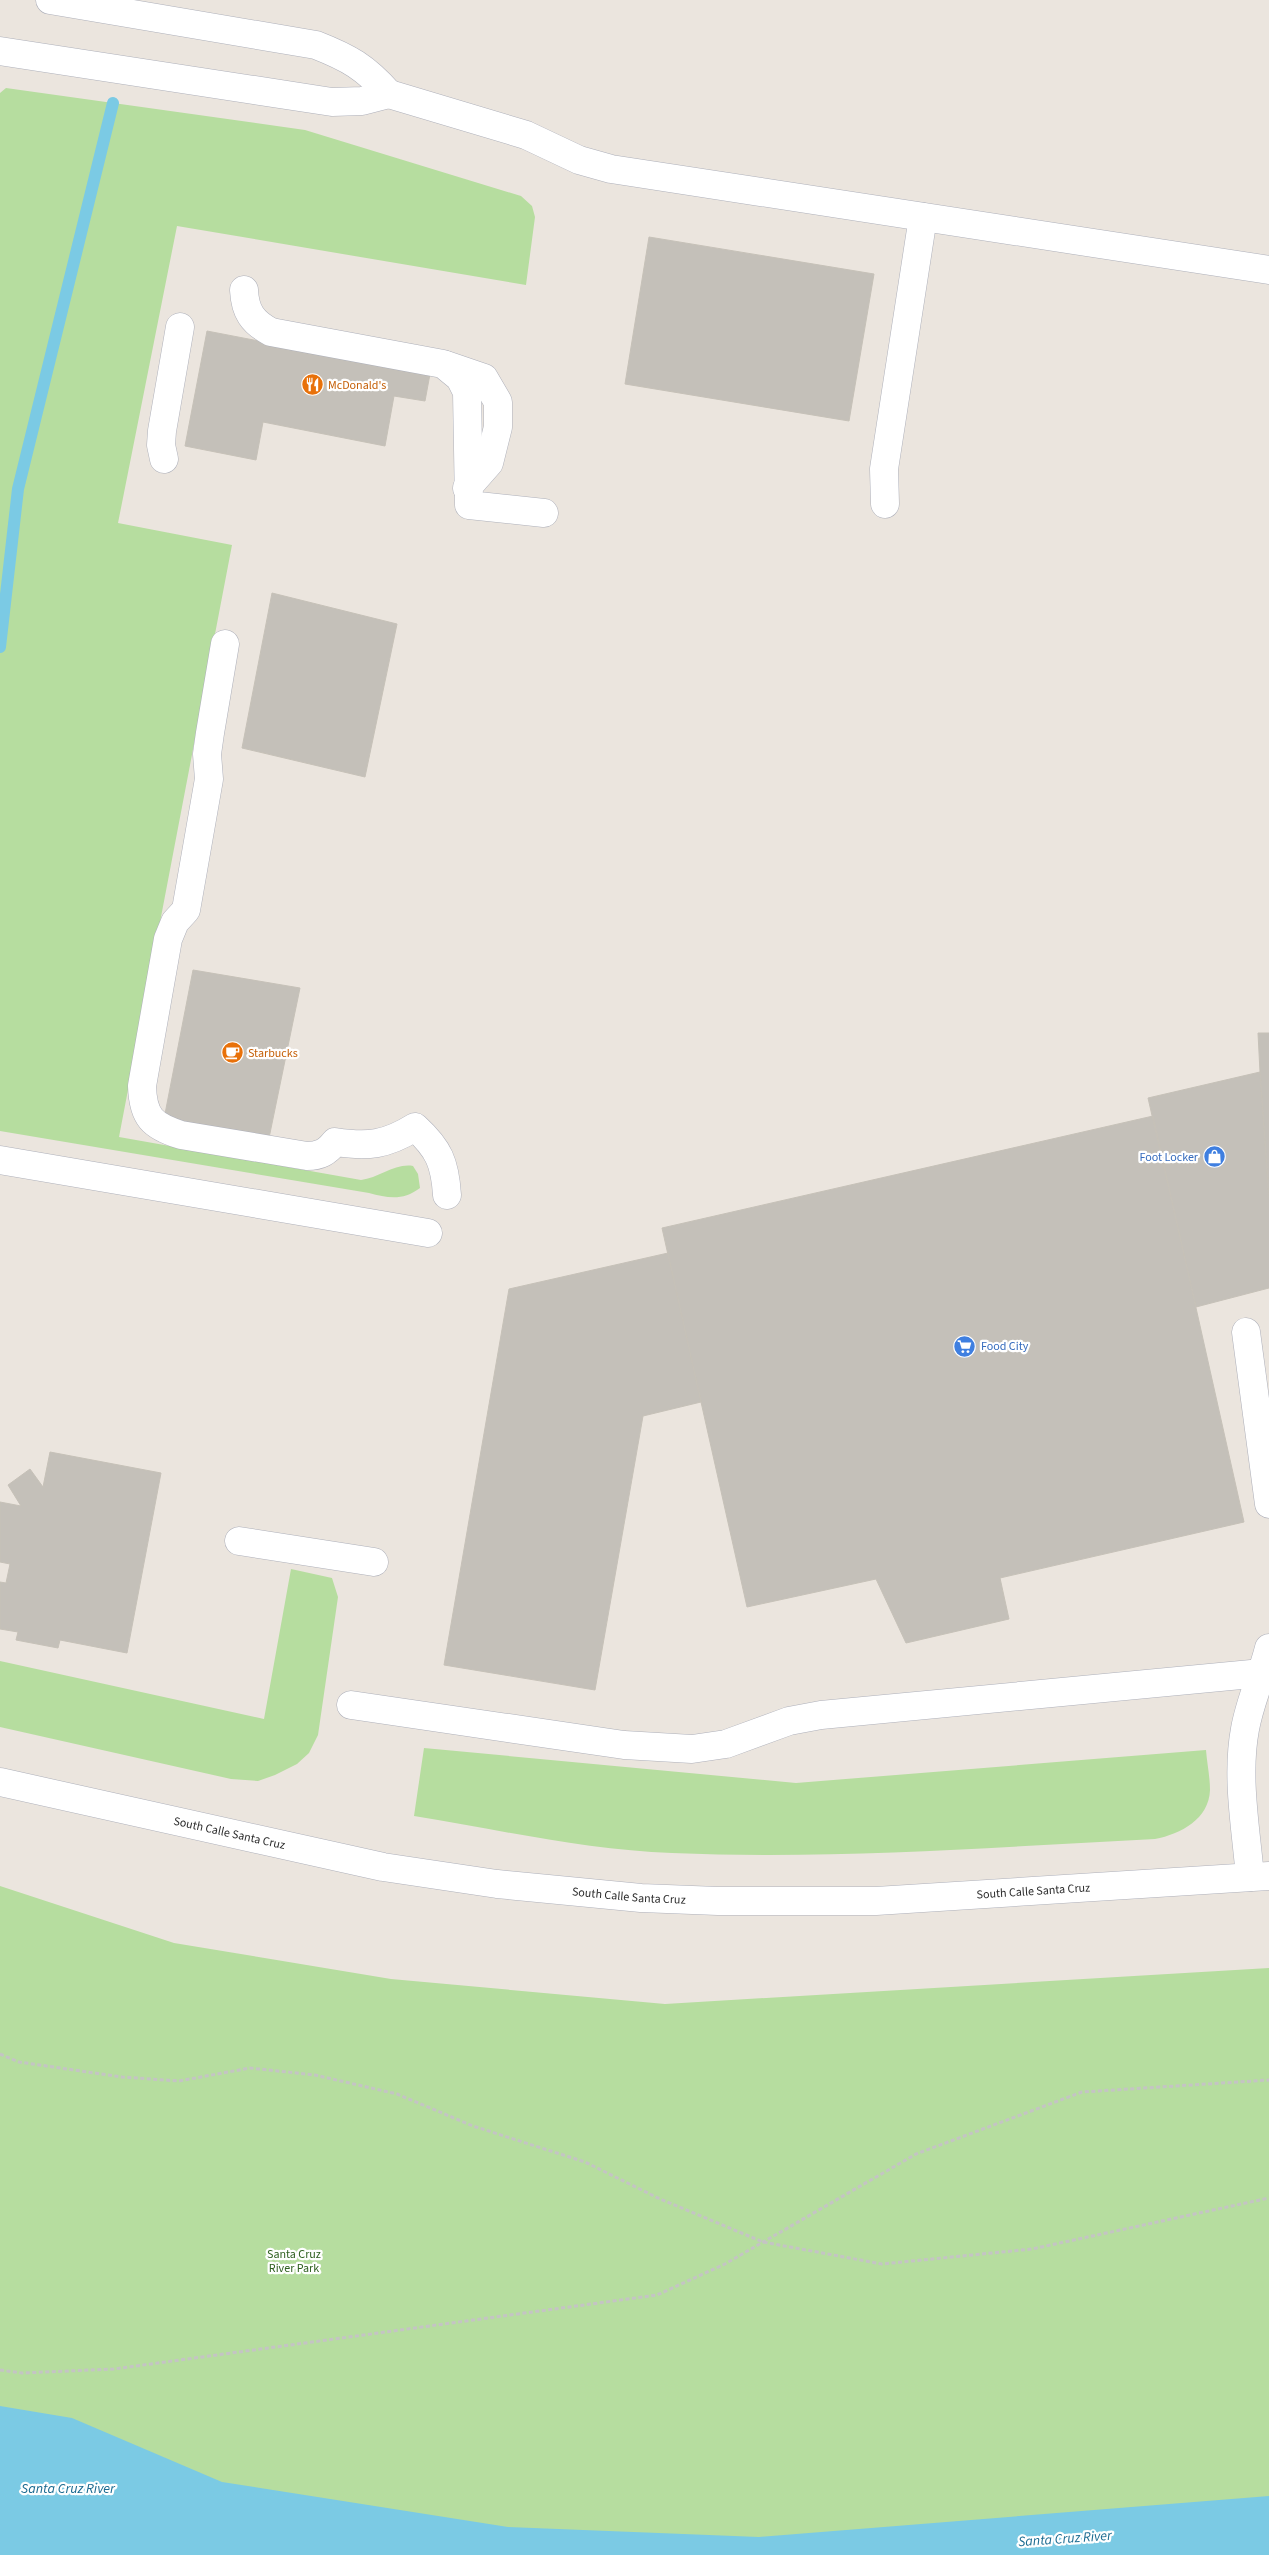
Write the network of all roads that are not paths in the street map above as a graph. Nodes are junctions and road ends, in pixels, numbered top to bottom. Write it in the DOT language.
graph roads {
  1 [pos="50,0"];
  2 [pos="0,51"];
  3 [pos="389,94"];
  4 [pos="923,217"];
  5 [pos="1269,270"];
  6 [pos="244,290"];
  7 [pos="180,327"];
  8 [pos="164,459"];
  9 [pos="885,504"];
  10 [pos="544,513"];
  11 [pos="224,644"];
  12 [pos="0,1160"];
  13 [pos="447,1195"];
  14 [pos="428,1233"];
  15 [pos="1246,1332"];
  16 [pos="1269,1504"];
  17 [pos="239,1541"];
  18 [pos="374,1562"];
  19 [pos="1266,1661"];
  20 [pos="351,1706"];
  21 [pos="1257,1729"];
  22 [pos="0,1782"];
  23 [pos="1260,1876"];
  1 -- 3 [label="street"];
  2 -- 3 [label="street"];
  3 -- 4 [label="street"];
  4 -- 5 [label="street"];
  4 -- 9 [label="street"];
  6 -- 10 [label="street"];
  7 -- 8 [label="street"];
  11 -- 13 [label="street"];
  12 -- 14 [label="street"];
  15 -- 16 [label="street"];
  17 -- 18 [label="street"];
  19 -- 20 [label="street"];
  19 -- 21 [label="street"];
  21 -- 23 [label="street"];
  22 -- 23 [label="street, South Calle Santa Cruz"];
}
